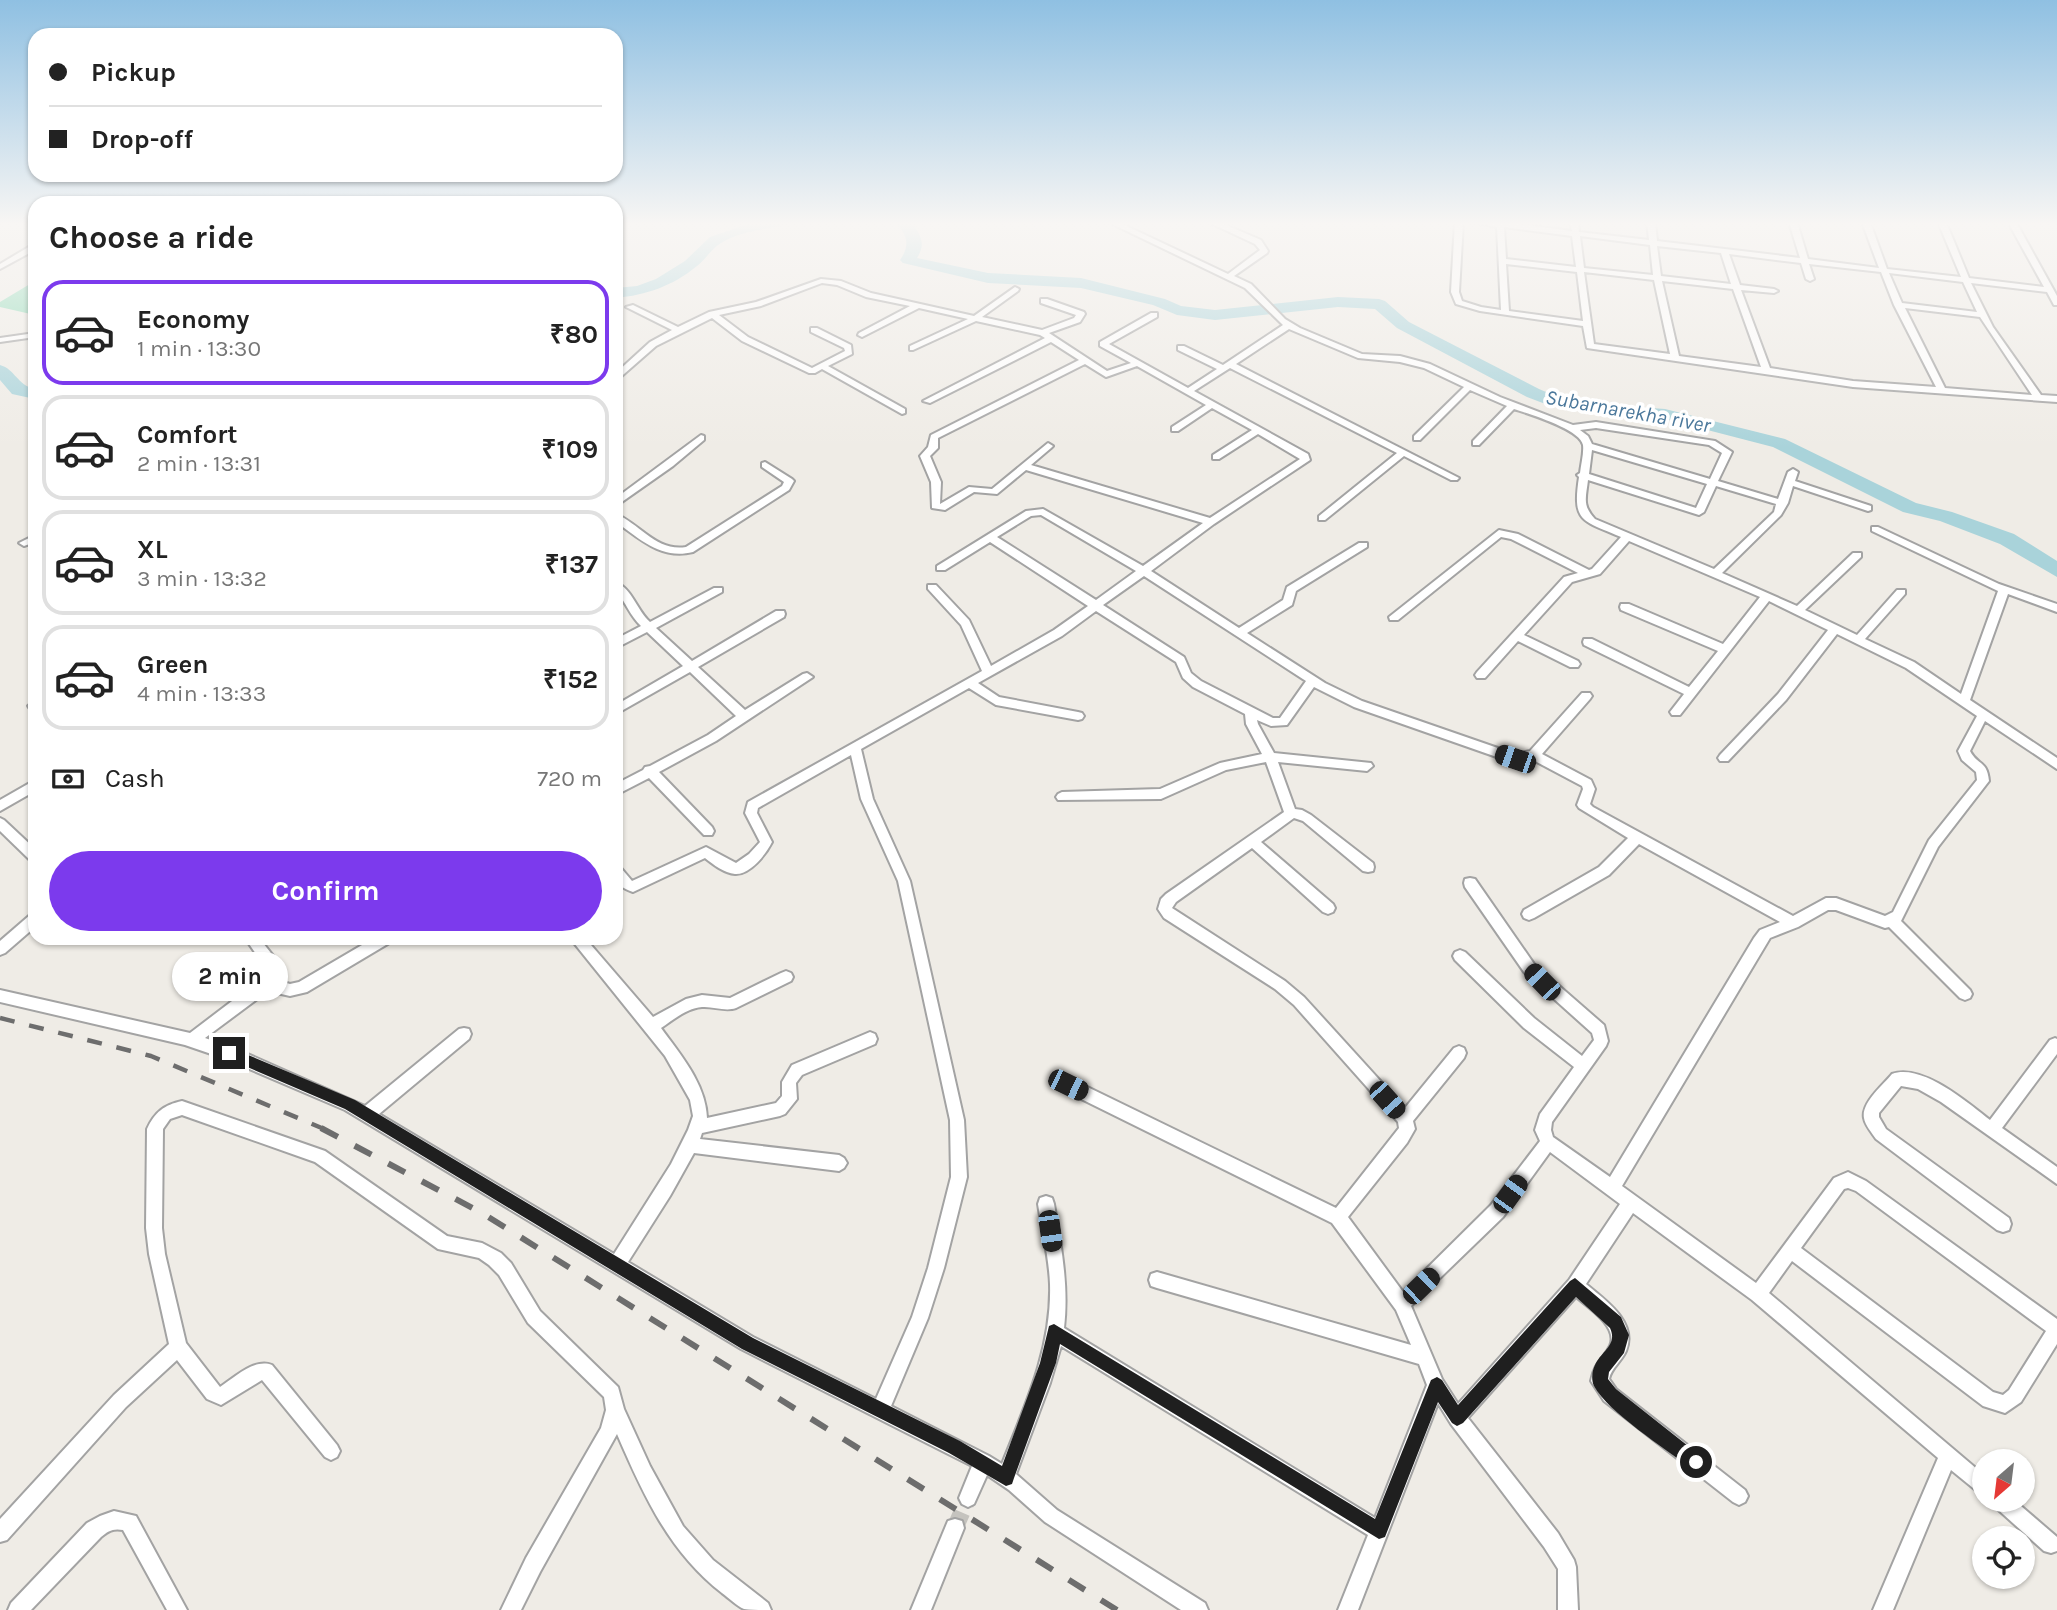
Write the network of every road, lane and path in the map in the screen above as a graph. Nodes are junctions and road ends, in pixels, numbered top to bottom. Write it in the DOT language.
graph roads {
  1 [pos="777,297"];
  2 [pos="880,297"];
  3 [pos="1004,297"];
  4 [pos="1261,297"];
  5 [pos="1456,297"];
  6 [pos="1504,297"];
  7 [pos="1583,297"];
  8 [pos="1661,297"];
  9 [pos="1738,297"];
  10 [pos="1894,297"];
  11 [pos="1974,297"];
  12 [pos="1044,301"];
  13 [pos="919,305"];
  14 [pos="1898,305"];
  15 [pos="630,307"];
  16 [pos="1505,313"];
  17 [pos="712,314"];
  18 [pos="1154,315"];
  19 [pos="1983,315"];
  20 [pos="976,318"];
  21 [pos="1285,323"];
  22 [pos="1587,324"];
  23 [pos="678,330"];
  24 [pos="814,330"];
  25 [pos="1043,334"];
  26 [pos="862,335"];
  27 [pos="28,336"];
  28 [pos="1052,338"];
  29 [pos="0,340"];
  30 [pos="913,348"];
  31 [pos="1181,348"];
  32 [pos="1675,357"];
  33 [pos="1085,361"];
  34 [pos="1136,364"];
  35 [pos="1225,366"];
  36 [pos="824,367"];
  37 [pos="1766,370"];
  38 [pos="623,372"];
  39 [pos="1469,386"];
  40 [pos="1942,391"];
  41 [pos="1186,392"];
  42 [pos="2039,398"];
  43 [pos="2057,399"];
  44 [pos="927,401"];
  45 [pos="1211,405"];
  46 [pos="1513,405"];
  47 [pos="902,411"];
  48 [pos="1572,428"];
  49 [pos="1175,429"];
  50 [pos="1258,430"];
  51 [pos="702,438"];
  52 [pos="1417,438"];
  53 [pos="1476,443"];
  54 [pos="1048,446"];
  55 [pos="1588,446"];
  56 [pos="1404,452"];
  57 [pos="1216,457"];
  58 [pos="765,465"];
  59 [pos="1026,467"];
  60 [pos="1582,475"];
  61 [pos="1454,478"];
  62 [pos="1714,483"];
  63 [pos="623,497"];
  64 [pos="1783,503"];
  65 [pos="1868,508"];
  66 [pos="1321,518"];
  67 [pos="623,522"];
  68 [pos="1211,522"];
  69 [pos="1875,529"];
  70 [pos="990,537"];
  71 [pos="1627,537"];
  72 [pos="28,541"];
  73 [pos="24,543"];
  74 [pos="1363,545"];
  75 [pos="1857,555"];
  76 [pos="941,568"];
  77 [pos="1144,571"];
  78 [pos="1588,574"];
  79 [pos="1715,574"];
  80 [pos="932,587"];
  81 [pos="718,590"];
  82 [pos="2004,590"];
  83 [pos="623,592"];
  84 [pos="1901,592"];
  85 [pos="1767,596"];
  86 [pos="1097,606"];
  87 [pos="1625,607"];
  88 [pos="2057,608"];
  89 [pos="1798,611"];
  90 [pos="780,614"];
  91 [pos="1394,617"];
  92 [pos="647,626"];
  93 [pos="1835,629"];
  94 [pos="1238,633"];
  95 [pos="1517,636"];
  96 [pos="623,640"];
  97 [pos="1858,640"];
  98 [pos="1588,642"];
  99 [pos="1726,650"];
  100 [pos="1574,664"];
  101 [pos="690,665"];
  102 [pos="988,671"];
  103 [pos="1482,676"];
  104 [pos="807,677"];
  105 [pos="1312,681"];
  106 [pos="969,682"];
  107 [pos="1691,693"];
  108 [pos="1586,696"];
  109 [pos="1964,700"];
  110 [pos="623,706"];
  111 [pos="1251,712"];
  112 [pos="1676,712"];
  113 [pos="1984,713"];
  114 [pos="744,716"];
  115 [pos="1078,716"];
  116 [pos="855,747"];
  117 [pos="1534,755"];
  118 [pos="1270,757"];
  119 [pos="1724,758"];
  120 [pos="2054,759"];
  121 [pos="1367,766"];
  122 [pos="649,770"];
  123 [pos="623,786"];
  124 [pos="28,789"];
  125 [pos="1062,797"];
  126 [pos="0,806"];
  127 [pos="1291,814"];
  128 [pos="0,823"];
  129 [pos="708,831"];
  130 [pos="1637,837"];
  131 [pos="1252,841"];
  132 [pos="28,850"];
  133 [pos="1368,867"];
  134 [pos="623,880"];
  135 [pos="1470,884"];
  136 [pos="1328,908"];
  137 [pos="1529,914"];
  138 [pos="1892,921"];
  139 [pos="1793,923"];
  140 [pos="28,925"];
  141 [pos="256,945"];
  142 [pos="374,945"];
  143 [pos="583,945"];
  144 [pos="1,947"];
  145 [pos="1460,956"];
  146 [pos="786,977"];
  147 [pos="269,985"];
  148 [pos="1965,994"];
  149 [pos="0,996"];
  150 [pos="651,1026"];
  151 [pos="464,1034"];
  152 [pos="870,1039"];
  153 [pos="192,1040"];
  154 [pos="2055,1045"];
  155 [pos="1459,1053"];
  156 [pos="1582,1065"];
  157 [pos="1068,1085"];
  158 [pos="366,1115"];
  159 [pos="1405,1119"];
  160 [pos="697,1127"];
  161 [pos="1992,1130"];
  162 [pos="1548,1142"];
  163 [pos="690,1145"];
  164 [pos="839,1163"];
  165 [pos="2057,1176"];
  166 [pos="1613,1188"];
  167 [pos="1631,1201"];
  168 [pos="1046,1204"];
  169 [pos="1338,1217"];
  170 [pos="2003,1224"];
  171 [pos="1790,1250"];
  172 [pos="617,1265"];
  173 [pos="1157,1280"];
  174 [pos="1575,1286"];
  175 [pos="1758,1294"];
  176 [pos="1402,1304"];
  177 [pos="2057,1329"];
  178 [pos="1054,1332"];
  179 [pos="178,1347"];
  180 [pos="1424,1357"];
  181 [pos="1437,1385"];
  182 [pos="615,1410"];
  183 [pos="880,1410"];
  184 [pos="1457,1418"];
  185 [pos="331,1451"];
  186 [pos="1948,1455"];
  187 [pos="983,1462"];
  188 [pos="1972,1476"];
  189 [pos="1006,1478"];
  190 [pos="1739,1496"];
  191 [pos="968,1498"];
  192 [pos="2014,1512"];
  193 [pos="956,1528"];
  194 [pos="1379,1531"];
  195 [pos="0,1534"];
  196 [pos="2051,1544"];
  197 [pos="18,1610"];
  198 [pos="177,1610"];
  199 [pos="511,1610"];
  200 [pos="761,1610"];
  201 [pos="921,1610"];
  202 [pos="1198,1610"];
  203 [pos="1348,1610"];
  204 [pos="1568,1610"];
  205 [pos="1883,1610"];
  1 -- 17 [label="street"];
  2 -- 13 [label="street"];
  3 -- 20 [label="street"];
  4 -- 21 [label="street"];
  5 -- 16 [label="street"];
  6 -- 16 [label="street"];
  7 -- 22 [label="street"];
  8 -- 32 [label="street"];
  9 -- 37 [label="street"];
  10 -- 14 [label="street"];
  11 -- 19 [label="street"];
  12 -- 25 [label="street"];
  13 -- 20 [label="street"];
  13 -- 26 [label="street"];
  14 -- 19 [label="street"];
  14 -- 40 [label="street"];
  15 -- 23 [label="street"];
  16 -- 22 [label="street"];
  17 -- 23 [label="street"];
  17 -- 36 [label="street"];
  18 -- 34 [label="street"];
  19 -- 42 [label="street"];
  20 -- 25 [label="street"];
  20 -- 30 [label="street"];
  21 -- 35 [label="street"];
  21 -- 39 [label="street"];
  22 -- 32 [label="street"];
  23 -- 38 [label="street"];
  24 -- 36 [label="street"];
  25 -- 28 [label="street"];
  27 -- 29 [label="street"];
  28 -- 33 [label="street"];
  28 -- 44 [label="street"];
  31 -- 35 [label="street"];
  32 -- 37 [label="street"];
  33 -- 34 [label="street"];
  33 -- 59 [label="street"];
  34 -- 41 [label="street"];
  35 -- 41 [label="street"];
  35 -- 56 [label="street"];
  36 -- 47 [label="street"];
  37 -- 40 [label="street"];
  39 -- 46 [label="street"];
  39 -- 52 [label="street"];
  40 -- 42 [label="street"];
  41 -- 45 [label="street"];
  42 -- 43 [label="street"];
  45 -- 49 [label="street"];
  45 -- 50 [label="street"];
  46 -- 48 [label="street"];
  46 -- 53 [label="street"];
  48 -- 55 [label="street"];
  48 -- 62 [label="street"];
  50 -- 57 [label="street"];
  50 -- 68 [label="street"];
  51 -- 63 [label="street"];
  54 -- 59 [label="street"];
  55 -- 60 [label="street"];
  55 -- 62 [label="street"];
  56 -- 61 [label="street"];
  56 -- 66 [label="street"];
  58 -- 67 [label="street"];
  59 -- 68 [label="street"];
  60 -- 62 [label="street"];
  60 -- 71 [label="street"];
  62 -- 64 [label="street"];
  64 -- 65 [label="street"];
  64 -- 79 [label="street"];
  68 -- 77 [label="street"];
  69 -- 82 [label="street"];
  70 -- 76 [label="street"];
  70 -- 77 [label="street"];
  70 -- 86 [label="street"];
  71 -- 78 [label="street"];
  71 -- 79 [label="street"];
  72 -- 73 [label="street"];
  74 -- 94 [label="street"];
  75 -- 89 [label="street"];
  77 -- 86 [label="street"];
  77 -- 94 [label="street"];
  78 -- 91 [label="street"];
  78 -- 95 [label="street"];
  79 -- 85 [label="street"];
  80 -- 102 [label="street"];
  81 -- 92 [label="street"];
  82 -- 88 [label="street"];
  82 -- 109 [label="street"];
  83 -- 92 [label="street"];
  84 -- 97 [label="street"];
  85 -- 89 [label="street"];
  85 -- 99 [label="street"];
  86 -- 102 [label="street"];
  86 -- 111 [label="street"];
  87 -- 99 [label="street"];
  89 -- 93 [label="street"];
  90 -- 101 [label="street"];
  92 -- 96 [label="street"];
  92 -- 101 [label="street"];
  93 -- 97 [label="street"];
  93 -- 119 [label="street"];
  94 -- 105 [label="street"];
  95 -- 100 [label="street"];
  95 -- 103 [label="street"];
  97 -- 109 [label="street"];
  98 -- 107 [label="street"];
  99 -- 107 [label="street"];
  101 -- 110 [label="street"];
  101 -- 114 [label="street"];
  102 -- 106 [label="street"];
  104 -- 114 [label="street"];
  105 -- 111 [label="street"];
  105 -- 117 [label="street"];
  106 -- 115 [label="street"];
  106 -- 116 [label="street"];
  107 -- 112 [label="street"];
  108 -- 117 [label="street"];
  109 -- 113 [label="street"];
  111 -- 118 [label="street"];
  113 -- 120 [label="street"];
  113 -- 138 [label="street"];
  114 -- 122 [label="street"];
  116 -- 134 [label="street"];
  116 -- 183 [label="street"];
  117 -- 130 [label="street"];
  118 -- 121 [label="street"];
  118 -- 125 [label="street"];
  118 -- 127 [label="street"];
  122 -- 123 [label="street"];
  122 -- 129 [label="street"];
  124 -- 126 [label="street"];
  127 -- 131 [label="street"];
  127 -- 133 [label="street"];
  128 -- 132 [label="street"];
  130 -- 137 [label="street"];
  130 -- 139 [label="street"];
  131 -- 136 [label="street"];
  131 -- 159 [label="street"];
  135 -- 156 [label="street"];
  138 -- 139 [label="street"];
  138 -- 148 [label="street"];
  139 -- 166 [label="street"];
  140 -- 144 [label="street"];
  141 -- 147 [label="street"];
  142 -- 147 [label="street"];
  143 -- 150 [label="street"];
  145 -- 156 [label="street"];
  146 -- 150 [label="street"];
  147 -- 153 [label="street"];
  149 -- 153 [label="street"];
  150 -- 160 [label="street"];
  151 -- 158 [label="street"];
  152 -- 160 [label="street"];
  153 -- 158 [label="street"];
  154 -- 161 [label="street"];
  155 -- 159 [label="street"];
  156 -- 162 [label="street"];
  157 -- 169 [label="street"];
  158 -- 172 [label="street"];
  159 -- 169 [label="street"];
  160 -- 163 [label="street"];
  161 -- 165 [label="street"];
  161 -- 170 [label="street"];
  162 -- 166 [label="street"];
  162 -- 176 [label="street"];
  163 -- 164 [label="street"];
  163 -- 172 [label="street"];
  166 -- 167 [label="street"];
  167 -- 174 [label="street"];
  167 -- 175 [label="street"];
  168 -- 178 [label="street"];
  169 -- 176 [label="street"];
  171 -- 175 [label="street"];
  171 -- 177 [label="street"];
  171 -- 177 [label="street"];
  172 -- 183 [label="street"];
  173 -- 180 [label="street"];
  174 -- 184 [label="street"];
  174 -- 190 [label="street"];
  175 -- 186 [label="street"];
  176 -- 180 [label="street"];
  178 -- 189 [label="street"];
  178 -- 194 [label="street"];
  179 -- 182 [label="street"];
  179 -- 185 [label="street"];
  179 -- 195 [label="street"];
  180 -- 181 [label="street"];
  181 -- 184 [label="street"];
  181 -- 194 [label="street"];
  182 -- 199 [label="street"];
  182 -- 200 [label="street"];
  183 -- 187 [label="street"];
  184 -- 204 [label="street"];
  186 -- 188 [label="street"];
  186 -- 205 [label="street"];
  187 -- 189 [label="street"];
  187 -- 191 [label="street"];
  189 -- 202 [label="street"];
  192 -- 196 [label="street"];
  193 -- 201 [label="street"];
  194 -- 203 [label="street"];
  197 -- 198 [label="street"];
}
